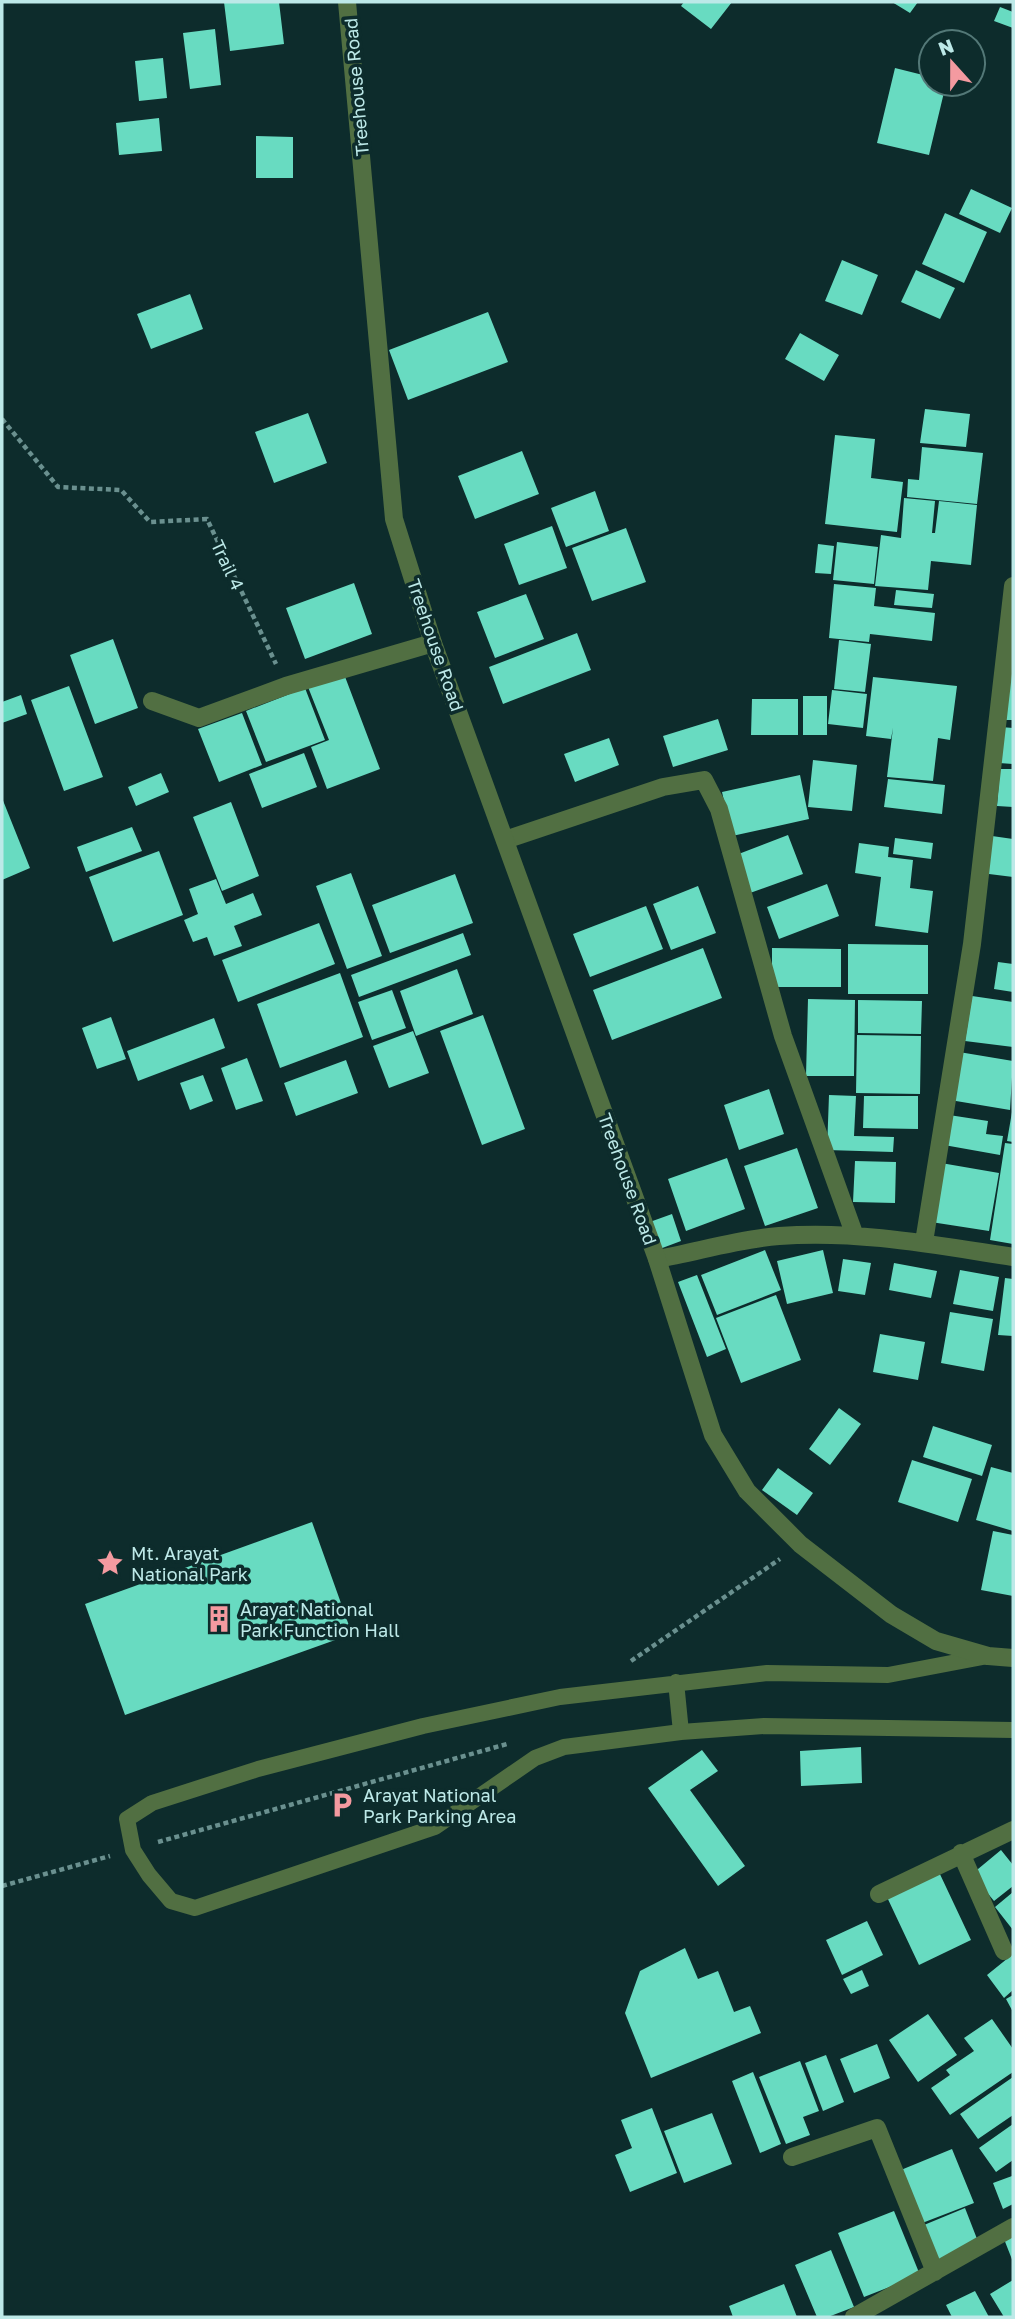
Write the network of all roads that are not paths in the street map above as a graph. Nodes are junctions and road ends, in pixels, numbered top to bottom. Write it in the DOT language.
graph roads {
  1 [pos="347,2"];
  2 [pos="1013,586"];
  3 [pos="433,643"];
  4 [pos="152,701"];
  5 [pos="505,839"];
  6 [pos="855,1236"];
  7 [pos="924,1242"];
  8 [pos="1013,1258"];
  9 [pos="657,1259"];
  10 [pos="988,1656"];
  11 [pos="1013,1658"];
  12 [pos="676,1682"];
  13 [pos="1013,1730"];
  14 [pos="681,1732"];
  15 [pos="1013,1830"];
  16 [pos="961,1853"];
  17 [pos="879,1894"];
  18 [pos="1004,1951"];
  19 [pos="792,2157"];
  20 [pos="1013,2227"];
  21 [pos="935,2272"];
  22 [pos="854,2317"];
  1 -- 3 [label="street, Treehouse Road"];
  2 -- 7 [label="street"];
  3 -- 4 [label="street"];
  3 -- 5 [label="street, Treehouse Road"];
  5 -- 6 [label="street"];
  5 -- 9 [label="street, Treehouse Road"];
  6 -- 7 [label="street"];
  6 -- 9 [label="street"];
  7 -- 8 [label="street"];
  9 -- 10 [label="street, Treehouse Road"];
  10 -- 11 [label="street, Treehouse Road"];
  10 -- 12 [label="lane"];
  12 -- 14 [label="lane"];
  12 -- 14 [label="lane"];
  13 -- 14 [label="lane"];
  15 -- 16 [label="street"];
  16 -- 17 [label="street"];
  16 -- 18 [label="street"];
  19 -- 21 [label="street"];
  20 -- 21 [label="street"];
  21 -- 22 [label="street"];
}
